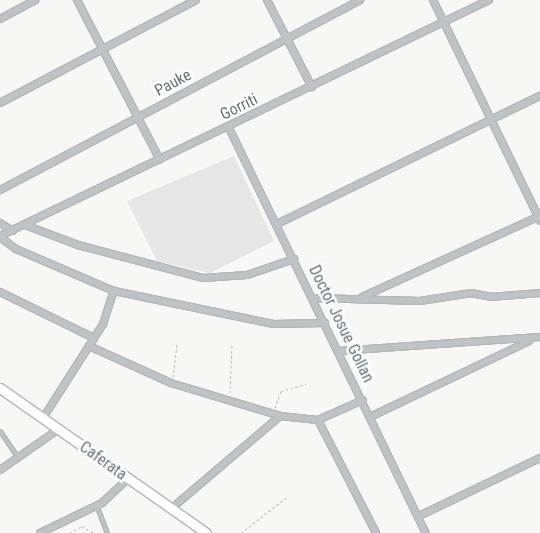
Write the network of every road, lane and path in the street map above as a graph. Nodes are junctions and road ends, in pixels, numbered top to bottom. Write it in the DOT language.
graph roads {
  1 [pos="35,0"];
  2 [pos="77,0"];
  3 [pos="196,0"];
  4 [pos="267,0"];
  5 [pos="360,0"];
  6 [pos="433,0"];
  7 [pos="489,0"];
  8 [pos="0,19"];
  9 [pos="444,23"];
  10 [pos="287,38"];
  11 [pos="103,50"];
  12 [pos="312,87"];
  13 [pos="540,96"];
  14 [pos="0,103"];
  15 [pos="138,117"];
  16 [pos="491,120"];
  17 [pos="229,128"];
  18 [pos="160,160"];
  19 [pos="0,190"];
  20 [pos="540,218"];
  21 [pos="0,223"];
  22 [pos="277,224"];
  23 [pos="25,225"];
  24 [pos="12,231"];
  25 [pos="0,237"];
  26 [pos="294,259"];
  27 [pos="114,290"];
  28 [pos="0,292"];
  29 [pos="540,293"];
  30 [pos="360,297"];
  31 [pos="313,298"];
  32 [pos="325,323"];
  33 [pos="540,337"];
  34 [pos="94,338"];
  35 [pos="531,340"];
  36 [pos="177,343"];
  37 [pos="232,344"];
  38 [pos="89,346"];
  39 [pos="339,351"];
  40 [pos="172,383"];
  41 [pos="306,384"];
  42 [pos="0,388"];
  43 [pos="230,399"];
  44 [pos="363,400"];
  45 [pos="273,413"];
  46 [pos="280,416"];
  47 [pos="372,416"];
  48 [pos="43,418"];
  49 [pos="318,420"];
  50 [pos="59,428"];
  51 [pos="0,431"];
  52 [pos="18,458"];
  53 [pos="540,458"];
  54 [pos="0,470"];
  55 [pos="128,479"];
  56 [pos="288,496"];
  57 [pos="97,506"];
  58 [pos="172,508"];
  59 [pos="419,516"];
  60 [pos="40,533"];
  61 [pos="70,533"];
  62 [pos="94,533"];
  63 [pos="107,533"];
  64 [pos="206,533"];
  65 [pos="242,533"];
  66 [pos="376,533"];
  67 [pos="426,533"];
  1 -- 8 [label="street"];
  2 -- 11 [label="street"];
  3 -- 11 [label="street"];
  4 -- 10 [label="street"];
  5 -- 10 [label="street, Pauke"];
  6 -- 9 [label="street"];
  7 -- 9 [label="street, Gorriti"];
  9 -- 12 [label="street, Gorriti"];
  9 -- 16 [label="street"];
  10 -- 12 [label="street"];
  10 -- 15 [label="street, Pauke"];
  11 -- 14 [label="street"];
  11 -- 15 [label="street"];
  12 -- 17 [label="street, Gorriti"];
  13 -- 16 [label="street"];
  15 -- 18 [label="street"];
  15 -- 19 [label="street, Pauke"];
  16 -- 20 [label="street"];
  16 -- 22 [label="street"];
  17 -- 18 [label="street, Gorriti"];
  17 -- 22 [label="street, Doctor Josue Gollan"];
  18 -- 23 [label="street, Gorriti"];
  20 -- 30 [label="street"];
  21 -- 24 [label="street"];
  22 -- 26 [label="street, Doctor Josue Gollan"];
  23 -- 24 [label="street, Gorriti"];
  23 -- 26 [label="street"];
  24 -- 25 [label="street, Gorriti"];
  25 -- 27 [label="street"];
  26 -- 31 [label="street, Doctor Josue Gollan"];
  27 -- 32 [label="street"];
  27 -- 34 [label="street"];
  28 -- 34 [label="street"];
  29 -- 30 [label="street"];
  30 -- 31 [label="street"];
  31 -- 32 [label="street, Doctor Josue Gollan"];
  32 -- 39 [label="street, Doctor Josue Gollan"];
  33 -- 35 [label="street"];
  34 -- 38 [label="street"];
  35 -- 39 [label="street"];
  35 -- 47 [label="street"];
  36 -- 40 [label="path"];
  37 -- 43 [label="path"];
  38 -- 40 [label="street"];
  38 -- 48 [label="street"];
  39 -- 44 [label="street, Doctor Josue Gollan"];
  40 -- 43 [label="street"];
  41 -- 45 [label="path"];
  42 -- 48 [label="street, Caferata"];
  43 -- 45 [label="street"];
  44 -- 47 [label="street, Doctor Josue Gollan"];
  44 -- 49 [label="street"];
  45 -- 46 [label="street"];
  46 -- 49 [label="street"];
  46 -- 58 [label="street"];
  47 -- 59 [label="street, Doctor Josue Gollan"];
  48 -- 50 [label="street, Caferata"];
  49 -- 66 [label="street"];
  50 -- 52 [label="street"];
  50 -- 55 [label="street, Caferata"];
  51 -- 52 [label="lane"];
  52 -- 54 [label="street"];
  53 -- 59 [label="street"];
  55 -- 57 [label="street"];
  55 -- 58 [label="street, Caferata"];
  56 -- 65 [label="path"];
  57 -- 60 [label="street"];
  57 -- 63 [label="lane"];
  58 -- 64 [label="street, Caferata"];
  59 -- 67 [label="street, Doctor Josue Gollan"];
  61 -- 62 [label="path"];
}
